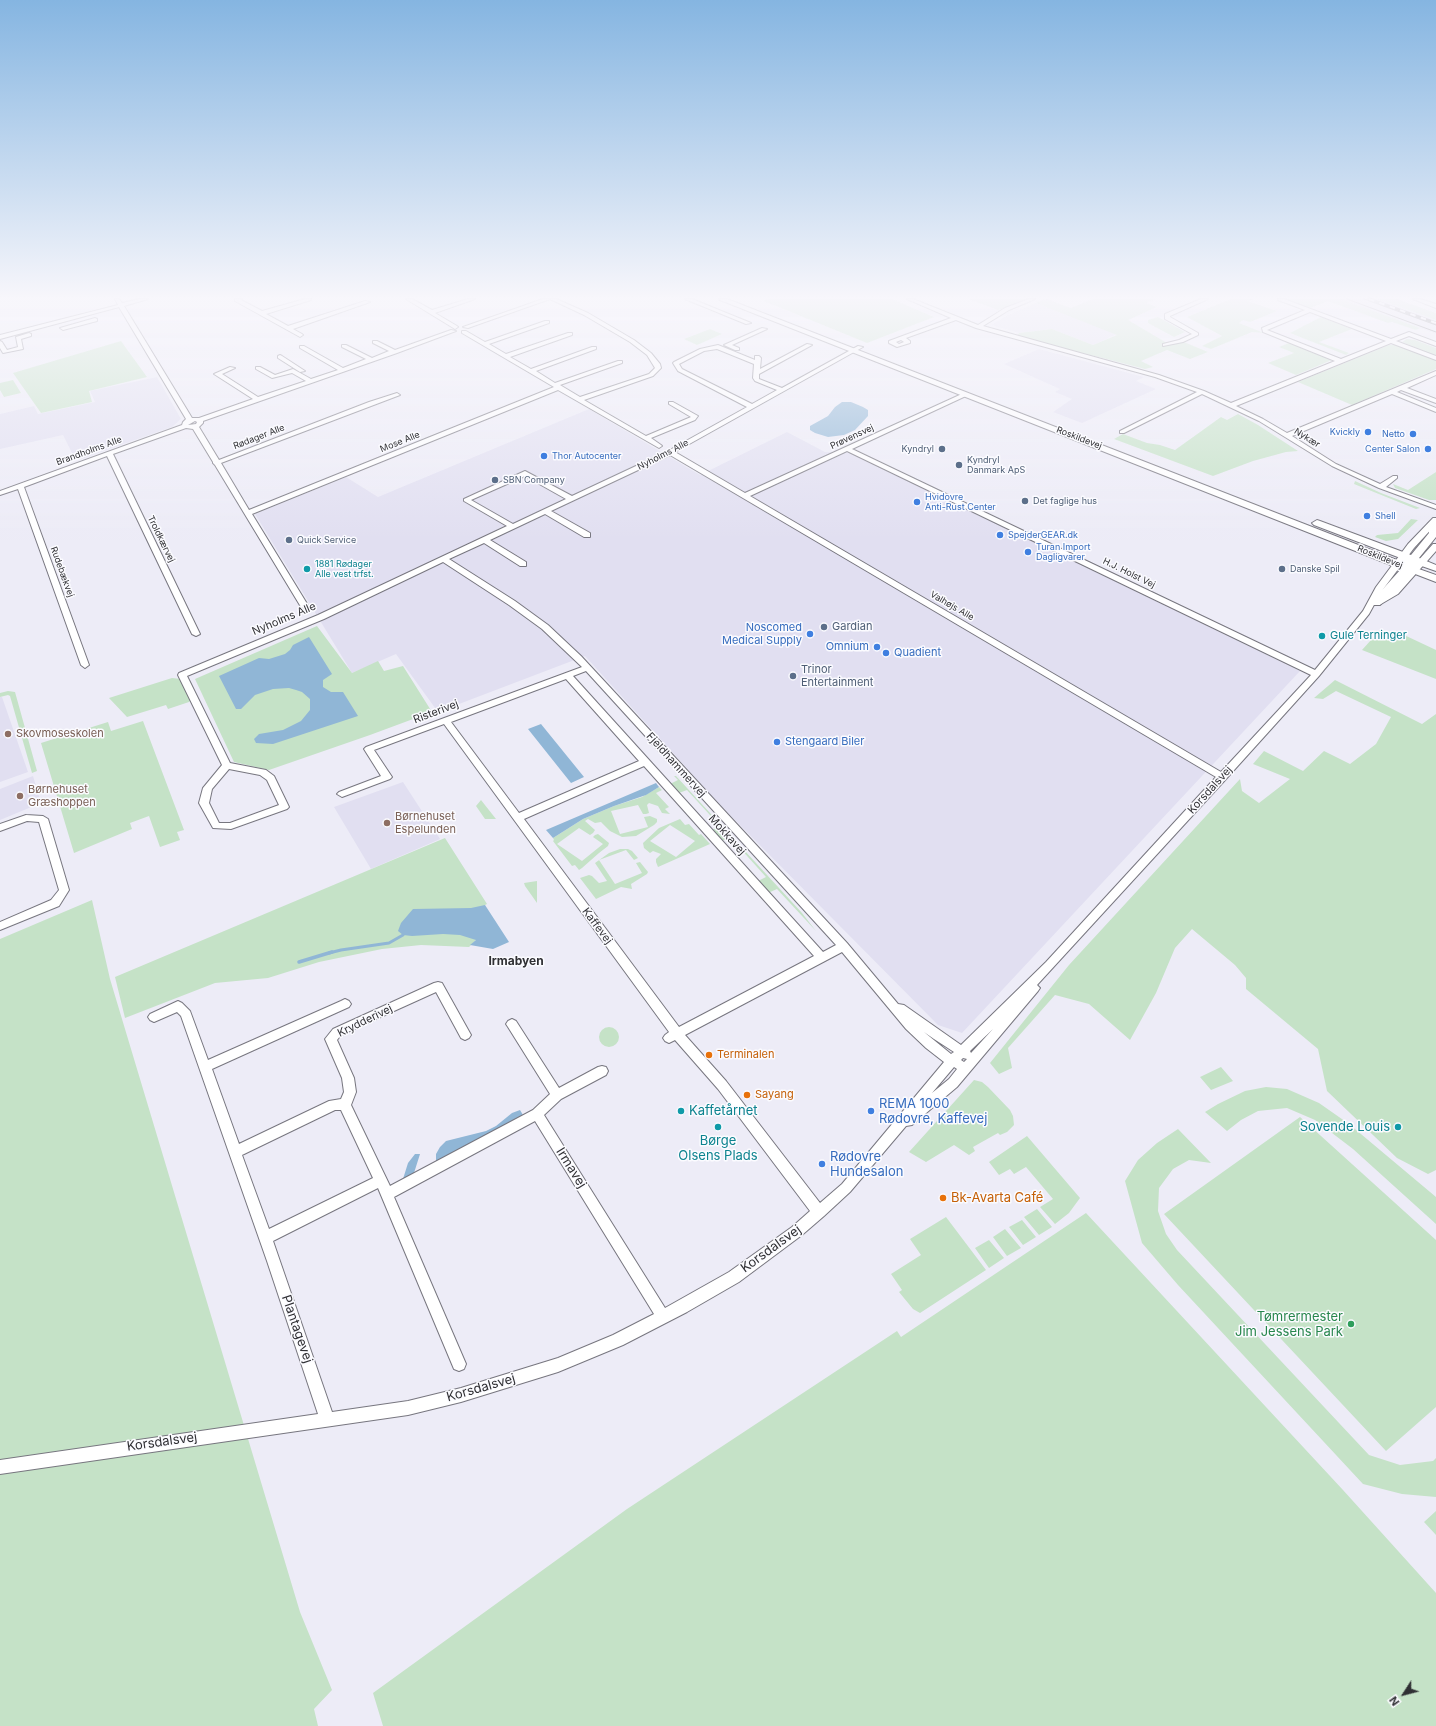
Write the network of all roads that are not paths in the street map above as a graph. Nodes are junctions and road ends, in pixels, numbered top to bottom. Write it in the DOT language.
graph roads {
  1 [pos="166,380"];
  2 [pos="226,380"];
  3 [pos="310,380"];
  4 [pos="317,380"];
  5 [pos="546,380"];
  6 [pos="574,380"];
  7 [pos="635,380"];
  8 [pos="699,380"];
  9 [pos="757,380"];
  10 [pos="801,380"];
  11 [pos="931,380"];
  12 [pos="936,380"];
  13 [pos="1167,380"];
  14 [pos="1297,380"];
  15 [pos="1421,380"];
  16 [pos="313,381"];
  17 [pos="557,386"];
  18 [pos="1402,388"];
  19 [pos="782,390"];
  20 [pos="1202,392"];
  21 [pos="1392,392"];
  22 [pos="966,394"];
  23 [pos="397,395"];
  24 [pos="580,399"];
  25 [pos="258,400"];
  26 [pos="1436,401"];
  27 [pos="671,403"];
  28 [pos="1232,405"];
  29 [pos="752,407"];
  30 [pos="1436,410"];
  31 [pos="190,420"];
  32 [pos="198,423"];
  33 [pos="185,426"];
  34 [pos="1122,432"];
  35 [pos="1287,436"];
  36 [pos="646,438"];
  37 [pos="659,446"];
  38 [pos="847,449"];
  39 [pos="670,452"];
  40 [pos="109,453"];
  41 [pos="216,463"];
  42 [pos="1395,477"];
  43 [pos="20,486"];
  44 [pos="1381,487"];
  45 [pos="0,493"];
  46 [pos="745,496"];
  47 [pos="572,499"];
  48 [pos="1436,507"];
  49 [pos="547,512"];
  50 [pos="247,513"];
  51 [pos="1434,522"];
  52 [pos="513,527"];
  53 [pos="587,535"];
  54 [pos="485,540"];
  55 [pos="1436,546"];
  56 [pos="444,559"];
  57 [pos="1409,563"];
  58 [pos="523,564"];
  59 [pos="1436,568"];
  60 [pos="1436,573"];
  61 [pos="1436,579"];
  62 [pos="1376,603"];
  63 [pos="305,607"];
  64 [pos="1366,612"];
  65 [pos="196,634"];
  66 [pos="85,665"];
  67 [pos="587,668"];
  68 [pos="1316,674"];
  69 [pos="567,675"];
  70 [pos="446,721"];
  71 [pos="646,762"];
  72 [pos="227,765"];
  73 [pos="1223,777"];
  74 [pos="342,794"];
  75 [pos="518,818"];
  76 [pos="0,828"];
  77 [pos="0,926"];
  78 [pos="843,946"];
  79 [pos="821,957"];
  80 [pos="1050,965"];
  81 [pos="886,998"];
  82 [pos="345,1004"];
  83 [pos="154,1017"];
  84 [pos="512,1024"];
  85 [pos="465,1035"];
  86 [pos="673,1036"];
  87 [pos="962,1050"];
  88 [pos="952,1061"];
  89 [pos="969,1063"];
  90 [pos="205,1067"];
  91 [pos="602,1071"];
  92 [pos="557,1095"];
  93 [pos="345,1105"];
  94 [pos="537,1114"];
  95 [pos="889,1137"];
  96 [pos="235,1152"];
  97 [pos="380,1180"];
  98 [pos="387,1194"];
  99 [pos="819,1212"];
  100 [pos="266,1238"];
  101 [pos="663,1317"];
  102 [pos="459,1364"];
  103 [pos="327,1420"];
  104 [pos="0,1467"];
  1 -- 31 [label="street"];
  2 -- 25 [label="street"];
  3 -- 16 [label="street"];
  4 -- 16 [label="street"];
  5 -- 17 [label="street"];
  6 -- 17 [label="street"];
  7 -- 24 [label="street"];
  8 -- 29 [label="street"];
  9 -- 19 [label="street"];
  10 -- 19 [label="street, Nyholms Alle"];
  11 -- 22 [label="main road, Roskildevej"];
  12 -- 57 [label="main road, Roskildevej"];
  13 -- 20 [label="street, Nykær"];
  14 -- 28 [label="street"];
  15 -- 18 [label="street"];
  16 -- 25 [label="street"];
  17 -- 24 [label="street"];
  17 -- 50 [label="street, Mose Alle"];
  18 -- 21 [label="street"];
  18 -- 26 [label="street"];
  19 -- 29 [label="street, Nyholms Alle"];
  20 -- 28 [label="street, Nykær"];
  20 -- 34 [label="street"];
  21 -- 30 [label="street"];
  21 -- 35 [label="street"];
  22 -- 38 [label="street, Prøvensvej"];
  22 -- 57 [label="main road, Roskildevej"];
  23 -- 41 [label="street, Rødager Alle"];
  24 -- 36 [label="street"];
  25 -- 32 [label="street"];
  27 -- 36 [label="street"];
  28 -- 35 [label="street, Nykær"];
  29 -- 39 [label="street, Nyholms Alle"];
  31 -- 32 [label="street"];
  31 -- 33 [label="street"];
  32 -- 33 [label="street"];
  32 -- 41 [label="street"];
  33 -- 40 [label="street, Brandholms Alle"];
  35 -- 44 [label="street, Nykær"];
  36 -- 37 [label="street"];
  38 -- 46 [label="street, Prøvensvej"];
  38 -- 68 [label="street, H.J. Holst Vej"];
  39 -- 46 [label="street, Valhøjs Alle"];
  39 -- 47 [label="street, Nyholms Alle"];
  40 -- 43 [label="street, Brandholms Alle"];
  40 -- 65 [label="street, Troldkærvej"];
  41 -- 50 [label="street"];
  42 -- 44 [label="street"];
  43 -- 45 [label="street, Brandholms Alle"];
  43 -- 66 [label="street, Rudebækvej"];
  44 -- 48 [label="street, Nykær"];
  46 -- 73 [label="street, Valhøjs Alle"];
  47 -- 49 [label="street, Nyholms Alle"];
  47 -- 52 [label="street"];
  49 -- 52 [label="street, Nyholms Alle"];
  49 -- 53 [label="street"];
  50 -- 63 [label="street"];
  51 -- 57 [label="main road"];
  52 -- 54 [label="street, Nyholms Alle"];
  54 -- 56 [label="street, Nyholms Alle"];
  54 -- 58 [label="street"];
  55 -- 57 [label="street, Korsdalsvej"];
  56 -- 67 [label="street, Fjeldhammervej"];
  56 -- 72 [label="street, Nyholms Alle"];
  57 -- 59 [label="main road, Roskildevej"];
  57 -- 60 [label="main road"];
  57 -- 61 [label="main road, Roskildevej"];
  57 -- 62 [label="main road"];
  57 -- 64 [label="street, Korsdalsvej"];
  62 -- 64 [label="street, Korsdalsvej"];
  64 -- 68 [label="street, Korsdalsvej"];
  67 -- 69 [label="street, Risterivej"];
  67 -- 78 [label="street, Fjeldhammervej"];
  68 -- 73 [label="street, Korsdalsvej"];
  69 -- 70 [label="street, Risterivej"];
  69 -- 71 [label="street, Mokkavej"];
  70 -- 74 [label="street, Risterivej"];
  70 -- 75 [label="street, Kaffevej"];
  71 -- 75 [label="street"];
  71 -- 79 [label="street, Mokkavej"];
  72 -- 72 [label="street"];
  73 -- 80 [label="street, Korsdalsvej"];
  75 -- 86 [label="street, Kaffevej"];
  76 -- 77 [label="street"];
  78 -- 79 [label="street"];
  78 -- 81 [label="street, Fjeldhammervej"];
  79 -- 86 [label="street"];
  80 -- 87 [label="street, Korsdalsvej"];
  80 -- 89 [label="street, Korsdalsvej"];
  81 -- 87 [label="street, Fjeldhammervej"];
  81 -- 88 [label="street, Fjeldhammervej"];
  82 -- 90 [label="street"];
  83 -- 90 [label="street, Plantagevej"];
  84 -- 92 [label="street"];
  85 -- 93 [label="street, Krydderivej"];
  86 -- 99 [label="street"];
  87 -- 88 [label="street, Korsdalsvej"];
  87 -- 89 [label="street"];
  88 -- 89 [label="street, Fjeldhammervej"];
  88 -- 95 [label="street, Korsdalsvej"];
  89 -- 95 [label="street, Korsdalsvej"];
  90 -- 96 [label="street, Plantagevej"];
  91 -- 92 [label="street"];
  92 -- 94 [label="street"];
  93 -- 96 [label="street"];
  93 -- 97 [label="street"];
  94 -- 98 [label="street"];
  94 -- 101 [label="street, Irmavej"];
  95 -- 99 [label="street, Korsdalsvej"];
  96 -- 100 [label="street, Plantagevej"];
  97 -- 98 [label="street"];
  97 -- 100 [label="street"];
  98 -- 102 [label="street"];
  99 -- 101 [label="street, Korsdalsvej"];
  100 -- 103 [label="street, Plantagevej"];
  101 -- 103 [label="street, Korsdalsvej"];
  103 -- 104 [label="street, Korsdalsvej"];
}
